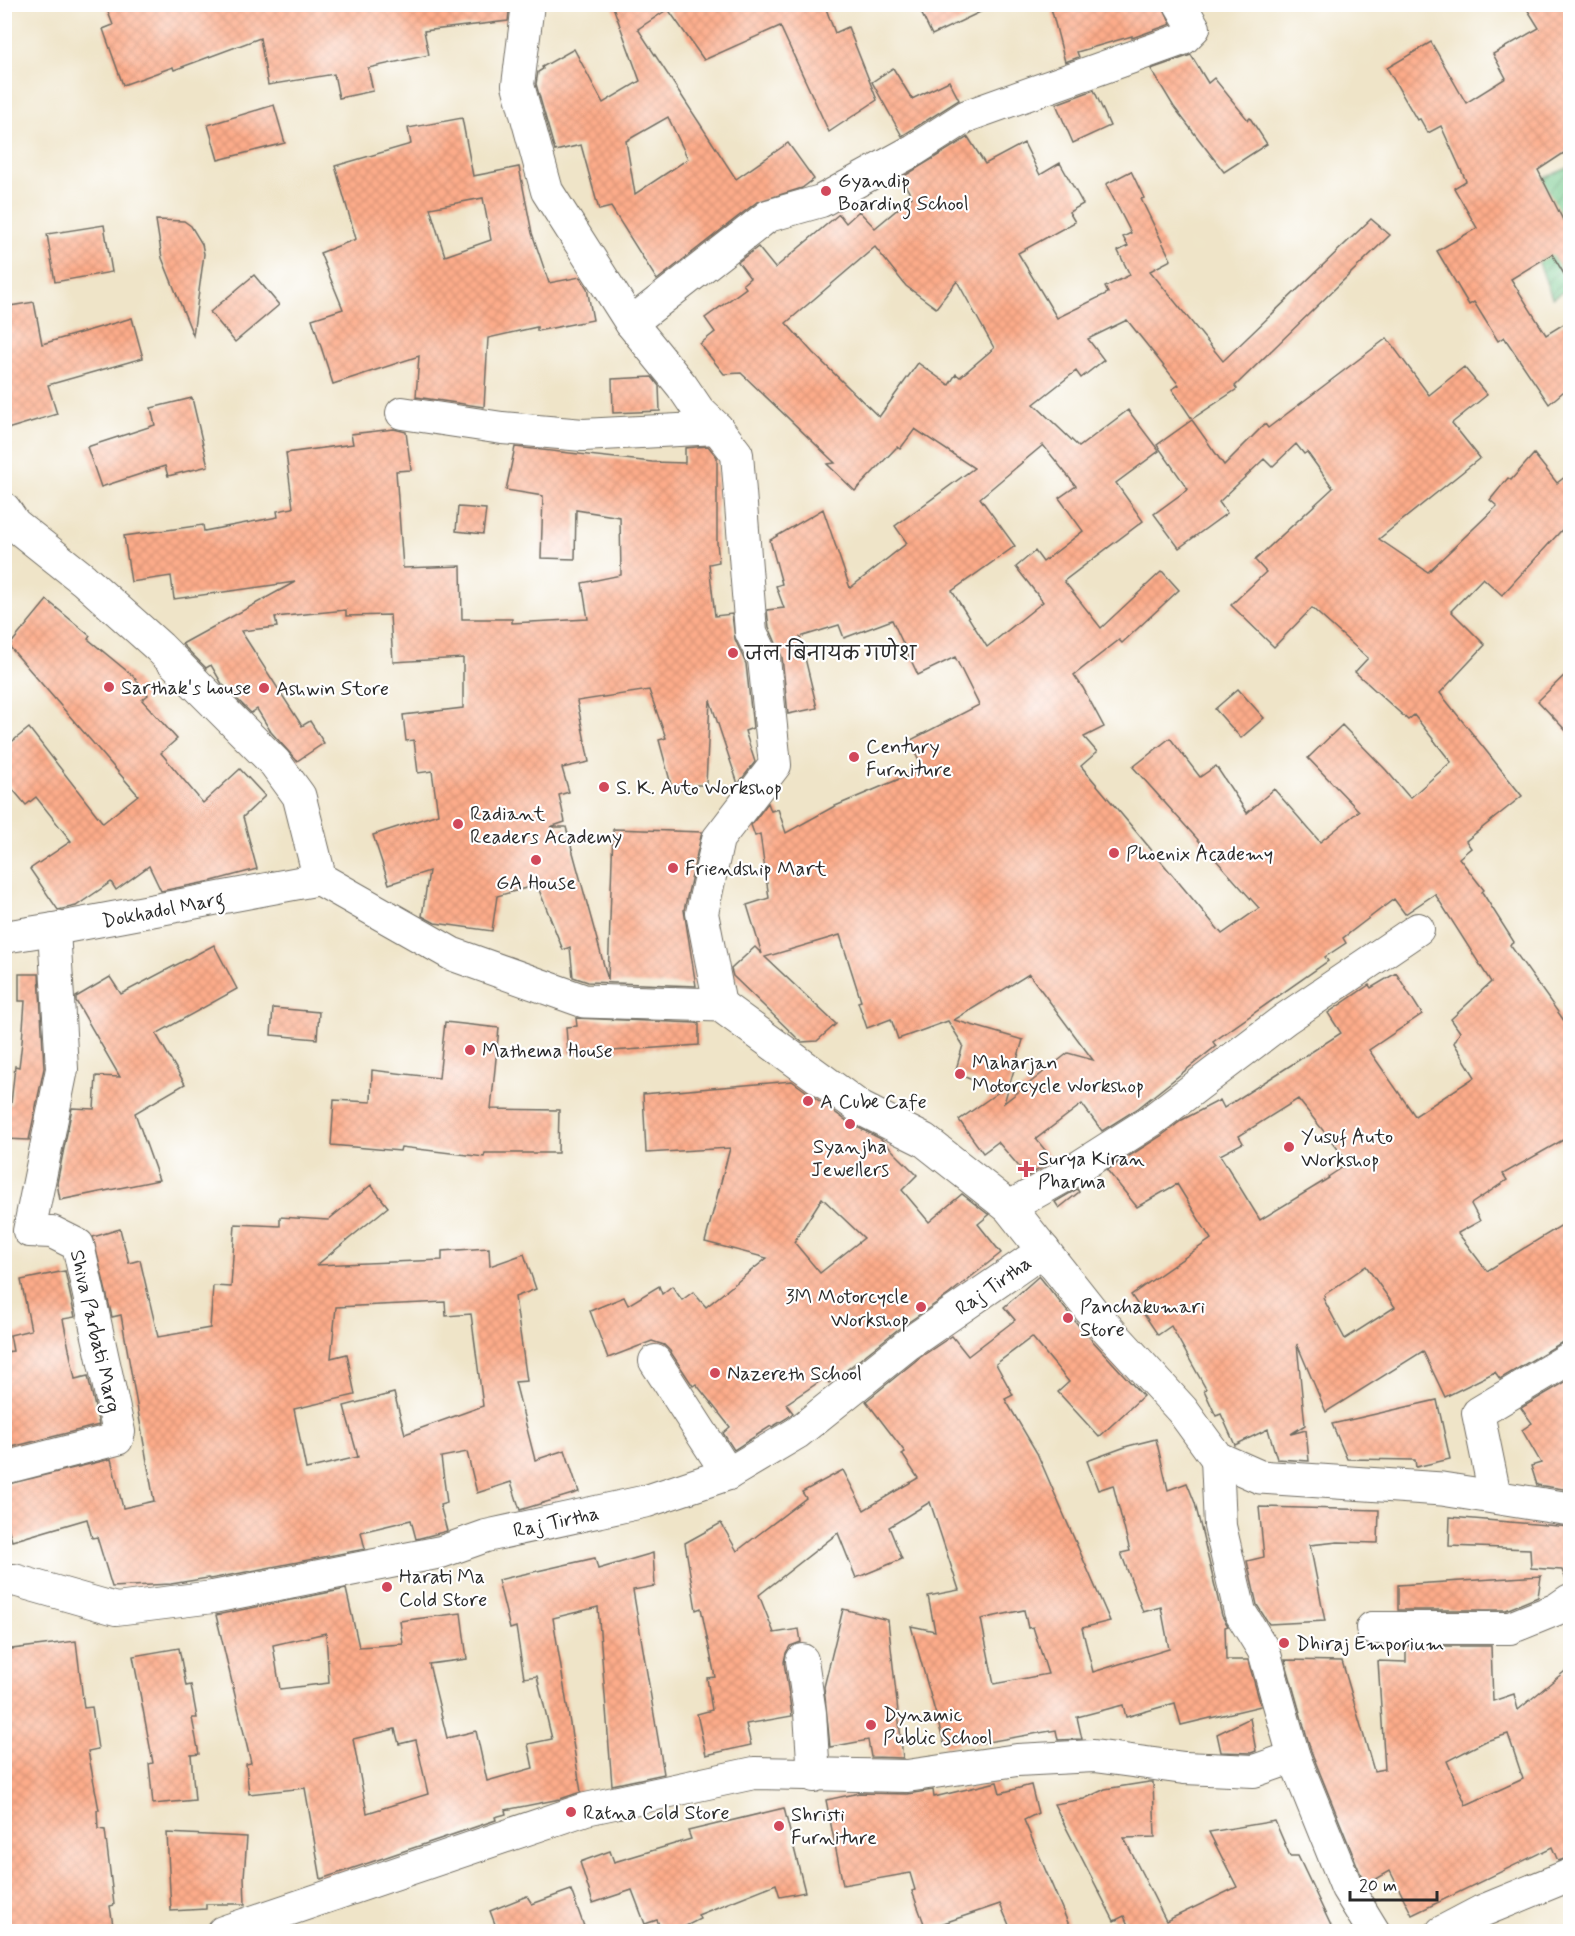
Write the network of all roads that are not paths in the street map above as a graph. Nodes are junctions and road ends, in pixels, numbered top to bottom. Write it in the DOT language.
graph roads {
  1 [pos="528,4"];
  2 [pos="1180,4"];
  3 [pos="631,322"];
  4 [pos="402,413"];
  5 [pos="717,428"];
  6 [pos="4,510"];
  7 [pos="320,879"];
  8 [pos="54,929"];
  9 [pos="1418,929"];
  10 [pos="4,937"];
  11 [pos="720,1005"];
  12 [pos="1009,1207"];
  13 [pos="17,1235"];
  14 [pos="1044,1250"];
  15 [pos="1570,1358"];
  16 [pos="655,1361"];
  17 [pos="1217,1458"];
  18 [pos="4,1468"];
  19 [pos="728,1474"];
  20 [pos="1495,1496"];
  21 [pos="1570,1509"];
  22 [pos="8,1573"];
  23 [pos="1570,1600"];
  24 [pos="1372,1628"];
  25 [pos="802,1659"];
  26 [pos="1294,1757"];
  27 [pos="814,1776"];
  28 [pos="1570,1875"];
  29 [pos="223,1932"];
  30 [pos="1374,1932"];
  31 [pos="1442,1932"];
  1 -- 3 [label="street"];
  2 -- 3 [label="street"];
  3 -- 5 [label="street"];
  4 -- 5 [label="street"];
  5 -- 11 [label="street"];
  6 -- 7 [label="main road"];
  7 -- 8 [label="street, Dokhadol Marg"];
  7 -- 11 [label="main road"];
  8 -- 10 [label="street, Dokhadol Marg"];
  8 -- 13 [label="street, Shiva Parbati Marg"];
  9 -- 12 [label="street"];
  11 -- 12 [label="main road"];
  12 -- 14 [label="main road"];
  13 -- 18 [label="street, Shiva Parbati Marg"];
  14 -- 17 [label="main road"];
  14 -- 19 [label="street, Raj Tirtha"];
  15 -- 20 [label="street"];
  16 -- 19 [label="street"];
  17 -- 20 [label="main road"];
  17 -- 26 [label="street"];
  19 -- 22 [label="street, Raj Tirtha"];
  20 -- 21 [label="main road"];
  23 -- 24 [label="street"];
  25 -- 27 [label="street"];
  26 -- 27 [label="street"];
  26 -- 30 [label="street"];
  27 -- 29 [label="street"];
  28 -- 31 [label="street"];
}
